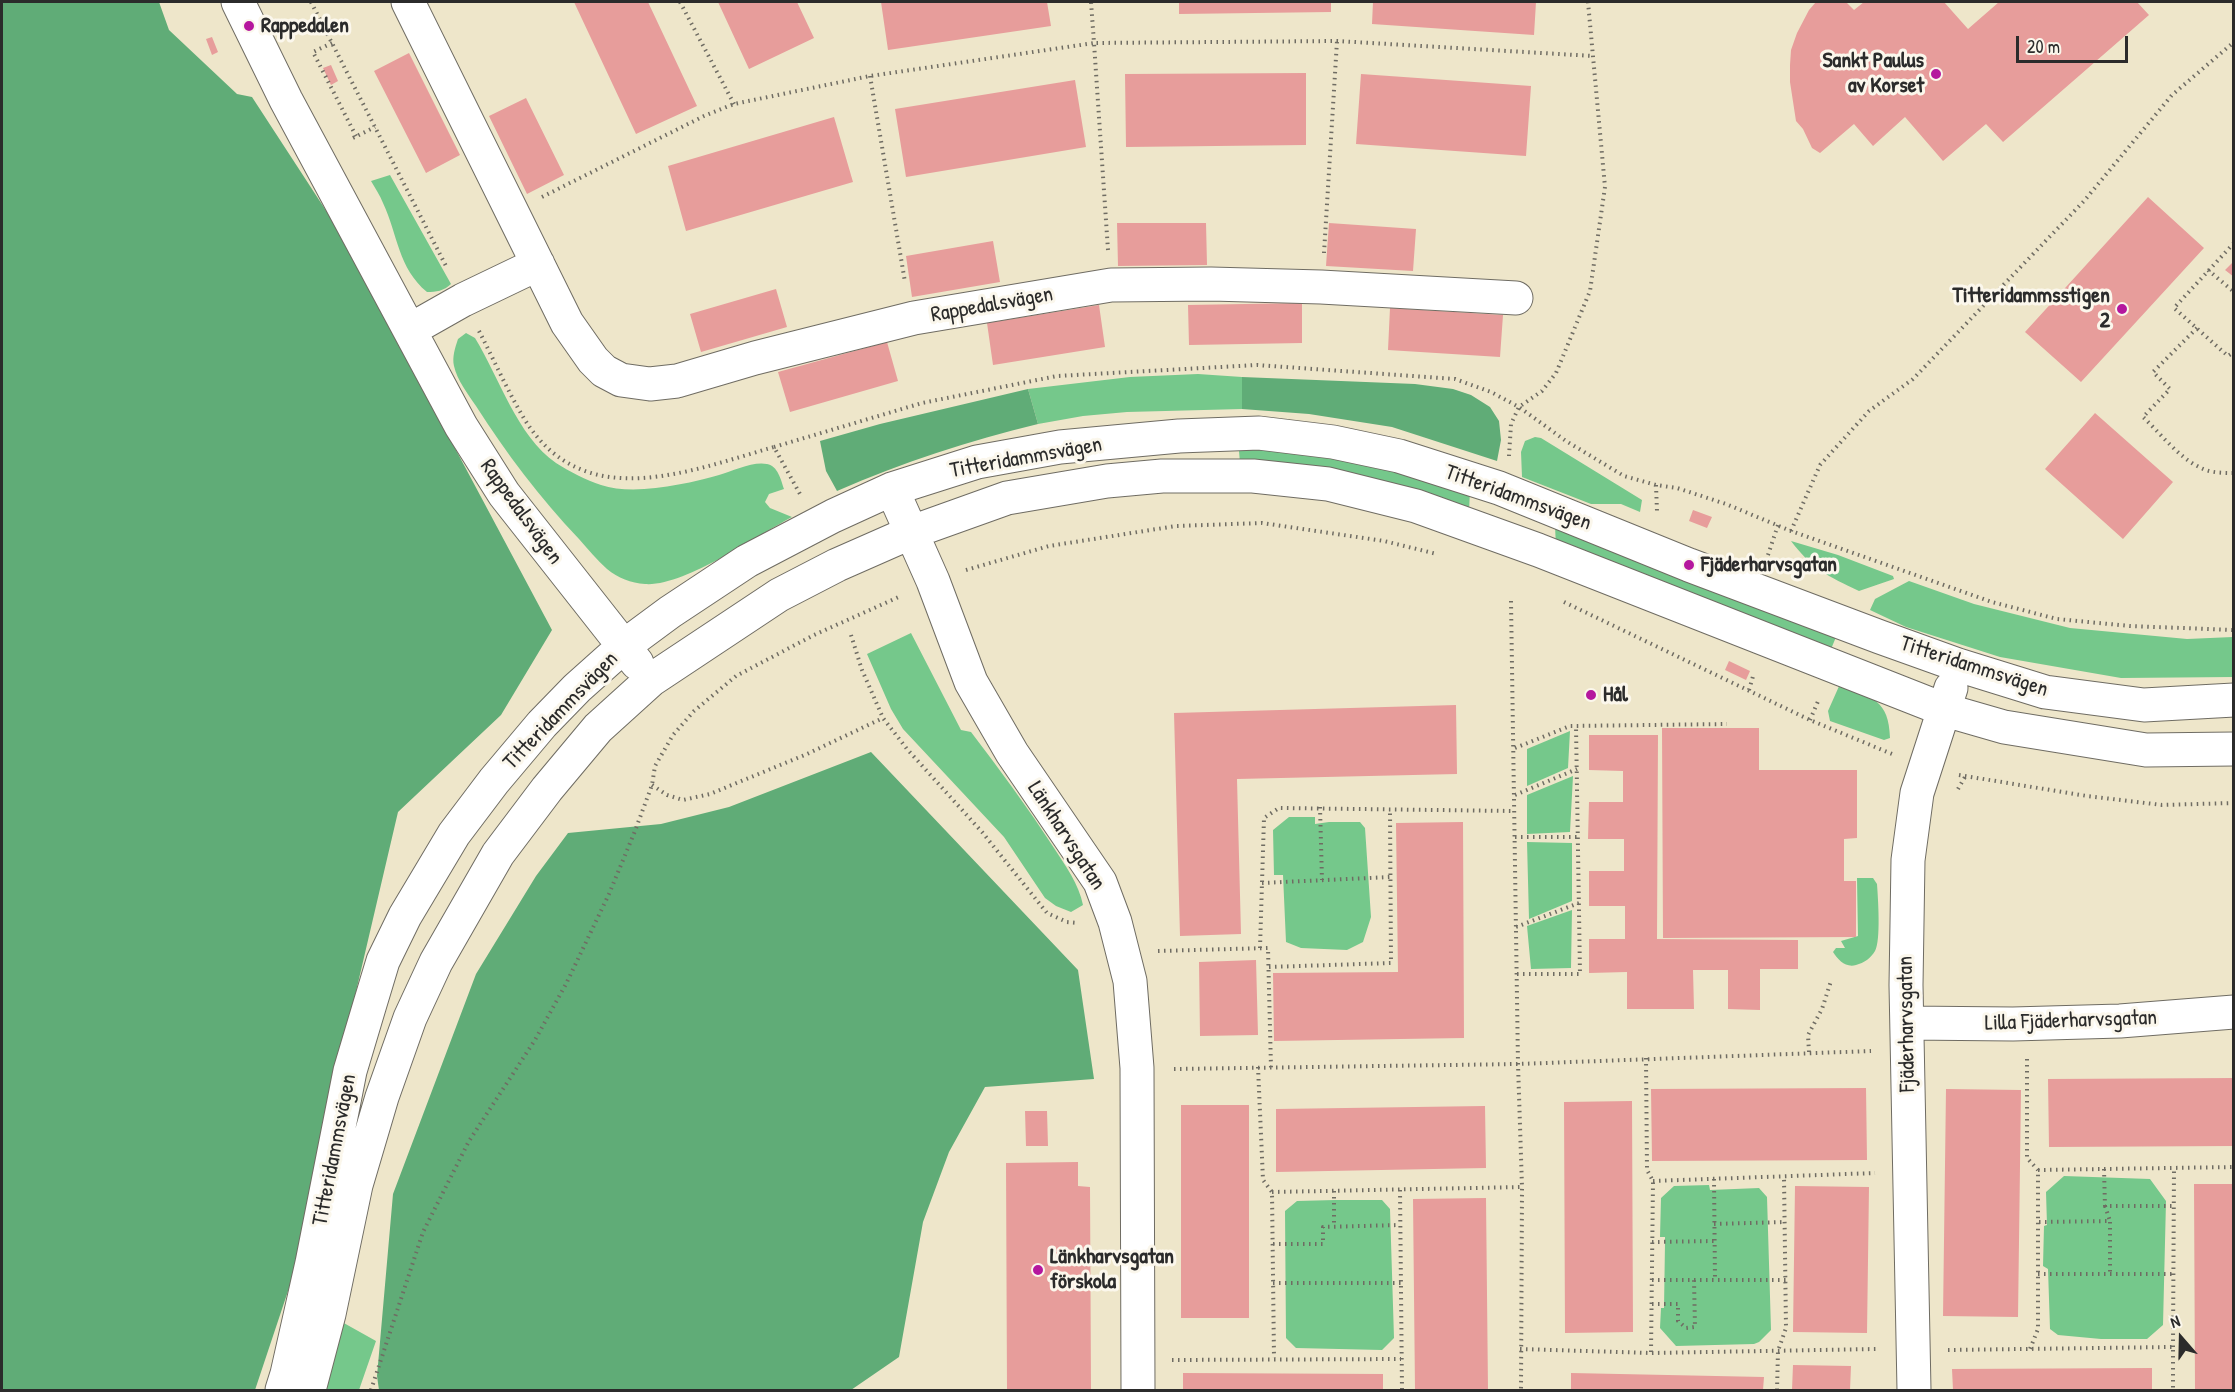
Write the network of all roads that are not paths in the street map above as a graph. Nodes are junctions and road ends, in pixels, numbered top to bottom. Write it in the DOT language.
graph roads {
  1 [pos="238,2"];
  2 [pos="408,2"];
  3 [pos="538,264"];
  4 [pos="1516,298"];
  5 [pos="410,330"];
  6 [pos="892,489"];
  7 [pos="912,532"];
  8 [pos="624,646"];
  9 [pos="1958,666"];
  10 [pos="651,680"];
  11 [pos="2234,700"];
  12 [pos="1945,710"];
  13 [pos="2234,749"];
  14 [pos="2234,1012"];
  15 [pos="1907,1037"];
  16 [pos="282,1390"];
  17 [pos="309,1390"];
  18 [pos="1138,1390"];
  19 [pos="1914,1390"];
  1 -- 5 [label="street, Rappedalsvägen"];
  2 -- 3 [label="street, Rappedalsvägen"];
  3 -- 4 [label="street, Rappedalsvägen"];
  3 -- 5 [label="street"];
  5 -- 8 [label="street, Rappedalsvägen"];
  6 -- 7 [label="street, Länkharvsgatan"];
  6 -- 8 [label="street, Titteridammsvägen"];
  6 -- 9 [label="street, Titteridammsvägen"];
  7 -- 10 [label="street, Titteridammsvägen"];
  7 -- 12 [label="street, Titteridammsvägen"];
  7 -- 18 [label="street, Länkharvsgatan"];
  8 -- 10 [label="street, Rappedalsvägen"];
  8 -- 16 [label="street, Titteridammsvägen"];
  9 -- 11 [label="street, Titteridammsvägen"];
  9 -- 12 [label="street, Fjäderharvsgatan"];
  10 -- 17 [label="street, Titteridammsvägen"];
  12 -- 13 [label="street, Titteridammsvägen"];
  12 -- 15 [label="street, Fjäderharvsgatan"];
  14 -- 15 [label="street, Lilla Fjäderharvsgatan"];
  15 -- 19 [label="street, Fjäderharvsgatan"];
}
